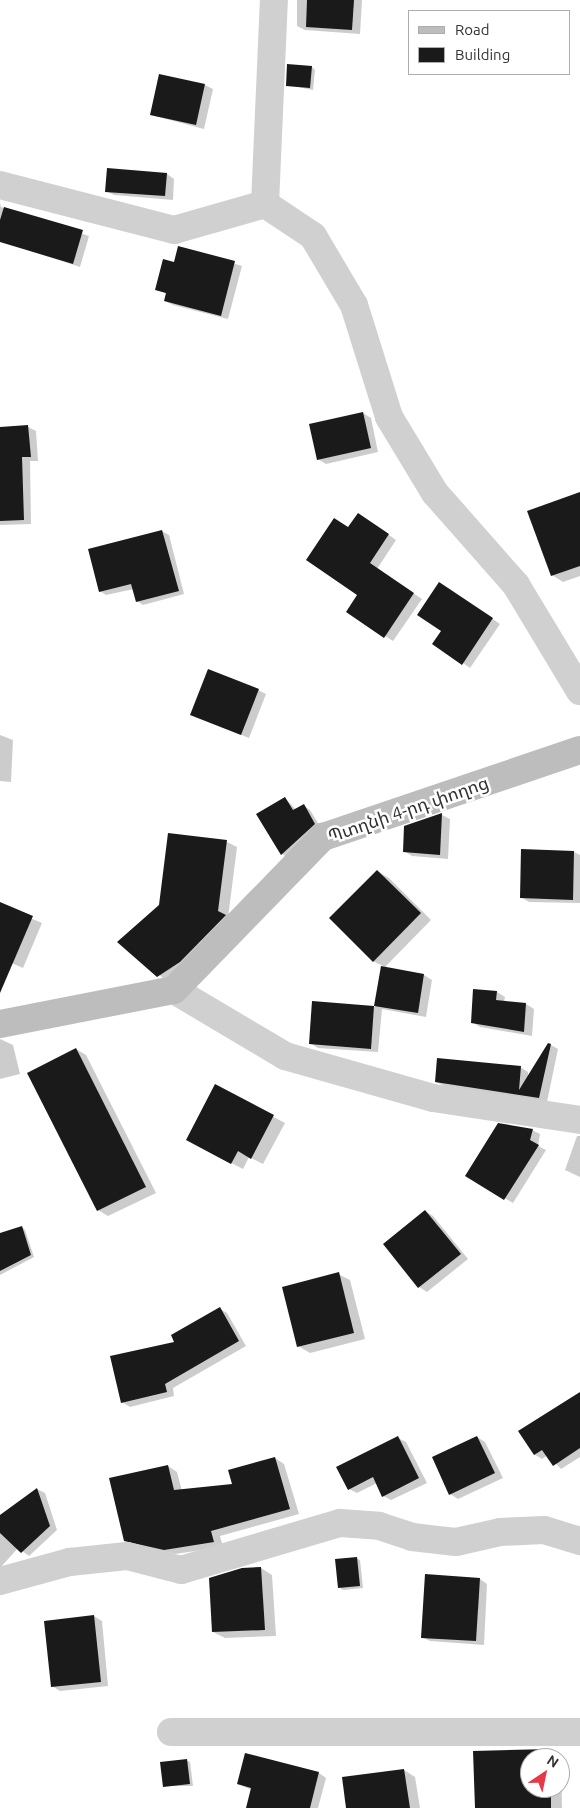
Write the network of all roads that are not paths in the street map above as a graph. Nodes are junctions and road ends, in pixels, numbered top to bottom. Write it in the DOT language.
graph roads {
  1 [pos="274,0"];
  2 [pos="0,185"];
  3 [pos="265,204"];
  4 [pos="580,691"];
  5 [pos="580,750"];
  6 [pos="174,990"];
  7 [pos="0,1024"];
  8 [pos="580,1120"];
  9 [pos="580,1541"];
  10 [pos="0,1581"];
  11 [pos="171,1732"];
  12 [pos="580,1732"];
  1 -- 3 [label="street"];
  2 -- 3 [label="street"];
  3 -- 4 [label="street"];
  5 -- 6 [label="street, Պտղնի 4-րդ փողոց"];
  6 -- 7 [label="street"];
  6 -- 8 [label="street"];
  9 -- 10 [label="street"];
  11 -- 12 [label="street"];
}
